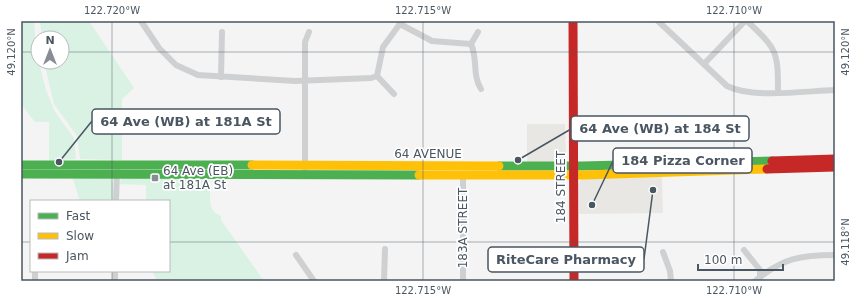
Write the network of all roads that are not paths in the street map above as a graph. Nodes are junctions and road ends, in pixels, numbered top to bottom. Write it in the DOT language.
graph roads {
  1 [pos="141,21"];
  2 [pos="573,21"];
  3 [pos="658,21"];
  4 [pos="743,22"];
  5 [pos="401,23"];
  6 [pos="222,32"];
  7 [pos="308,32"];
  8 [pos="478,32"];
  9 [pos="471,44"];
  10 [pos="704,64"];
  11 [pos="377,76"];
  12 [pos="221,77"];
  13 [pos="305,81"];
  14 [pos="481,89"];
  15 [pos="835,90"];
  16 [pos="778,92"];
  17 [pos="394,94"];
  18 [pos="835,159"];
  19 [pos="21,166"];
  20 [pos="835,167"];
  21 [pos="117,170"];
  22 [pos="305,170"];
  23 [pos="573,170"];
  24 [pos="21,174"];
  25 [pos="464,174"];
  26 [pos="116,200"];
  27 [pos="385,249"];
  28 [pos="744,250"];
  29 [pos="663,252"];
  30 [pos="835,254"];
  31 [pos="296,255"];
  32 [pos="758,280"];
  33 [pos="314,281"];
  34 [pos="384,281"];
  35 [pos="463,281"];
  36 [pos="574,281"];
  37 [pos="671,281"];
  1 -- 12 [label="street"];
  2 -- 23 [label="main road, 184 STREET"];
  3 -- 10 [label="street"];
  4 -- 10 [label="street"];
  4 -- 16 [label="street"];
  5 -- 9 [label="street"];
  5 -- 11 [label="street"];
  6 -- 12 [label="street"];
  7 -- 13 [label="street"];
  8 -- 9 [label="street"];
  9 -- 14 [label="street"];
  10 -- 16 [label="street"];
  11 -- 13 [label="street"];
  11 -- 17 [label="street"];
  12 -- 13 [label="street"];
  13 -- 22 [label="street"];
  15 -- 16 [label="street"];
  18 -- 23 [label="main road, 64 AVENUE"];
  19 -- 21 [label="main road, 64 AVENUE"];
  20 -- 23 [label="main road"];
  21 -- 22 [label="main road, 64 AVENUE"];
  21 -- 24 [label="main road, 64 AVENUE"];
  21 -- 26 [label="street"];
  22 -- 23 [label="main road, 64 AVENUE"];
  22 -- 25 [label="main road, 64 AVENUE"];
  23 -- 25 [label="main road, 64 AVENUE"];
  23 -- 36 [label="main road, 184 STREET"];
  25 -- 35 [label="street, 183A STREET"];
  27 -- 34 [label="street"];
  28 -- 32 [label="street"];
  29 -- 37 [label="street"];
  30 -- 32 [label="street"];
  31 -- 33 [label="street"];
}
